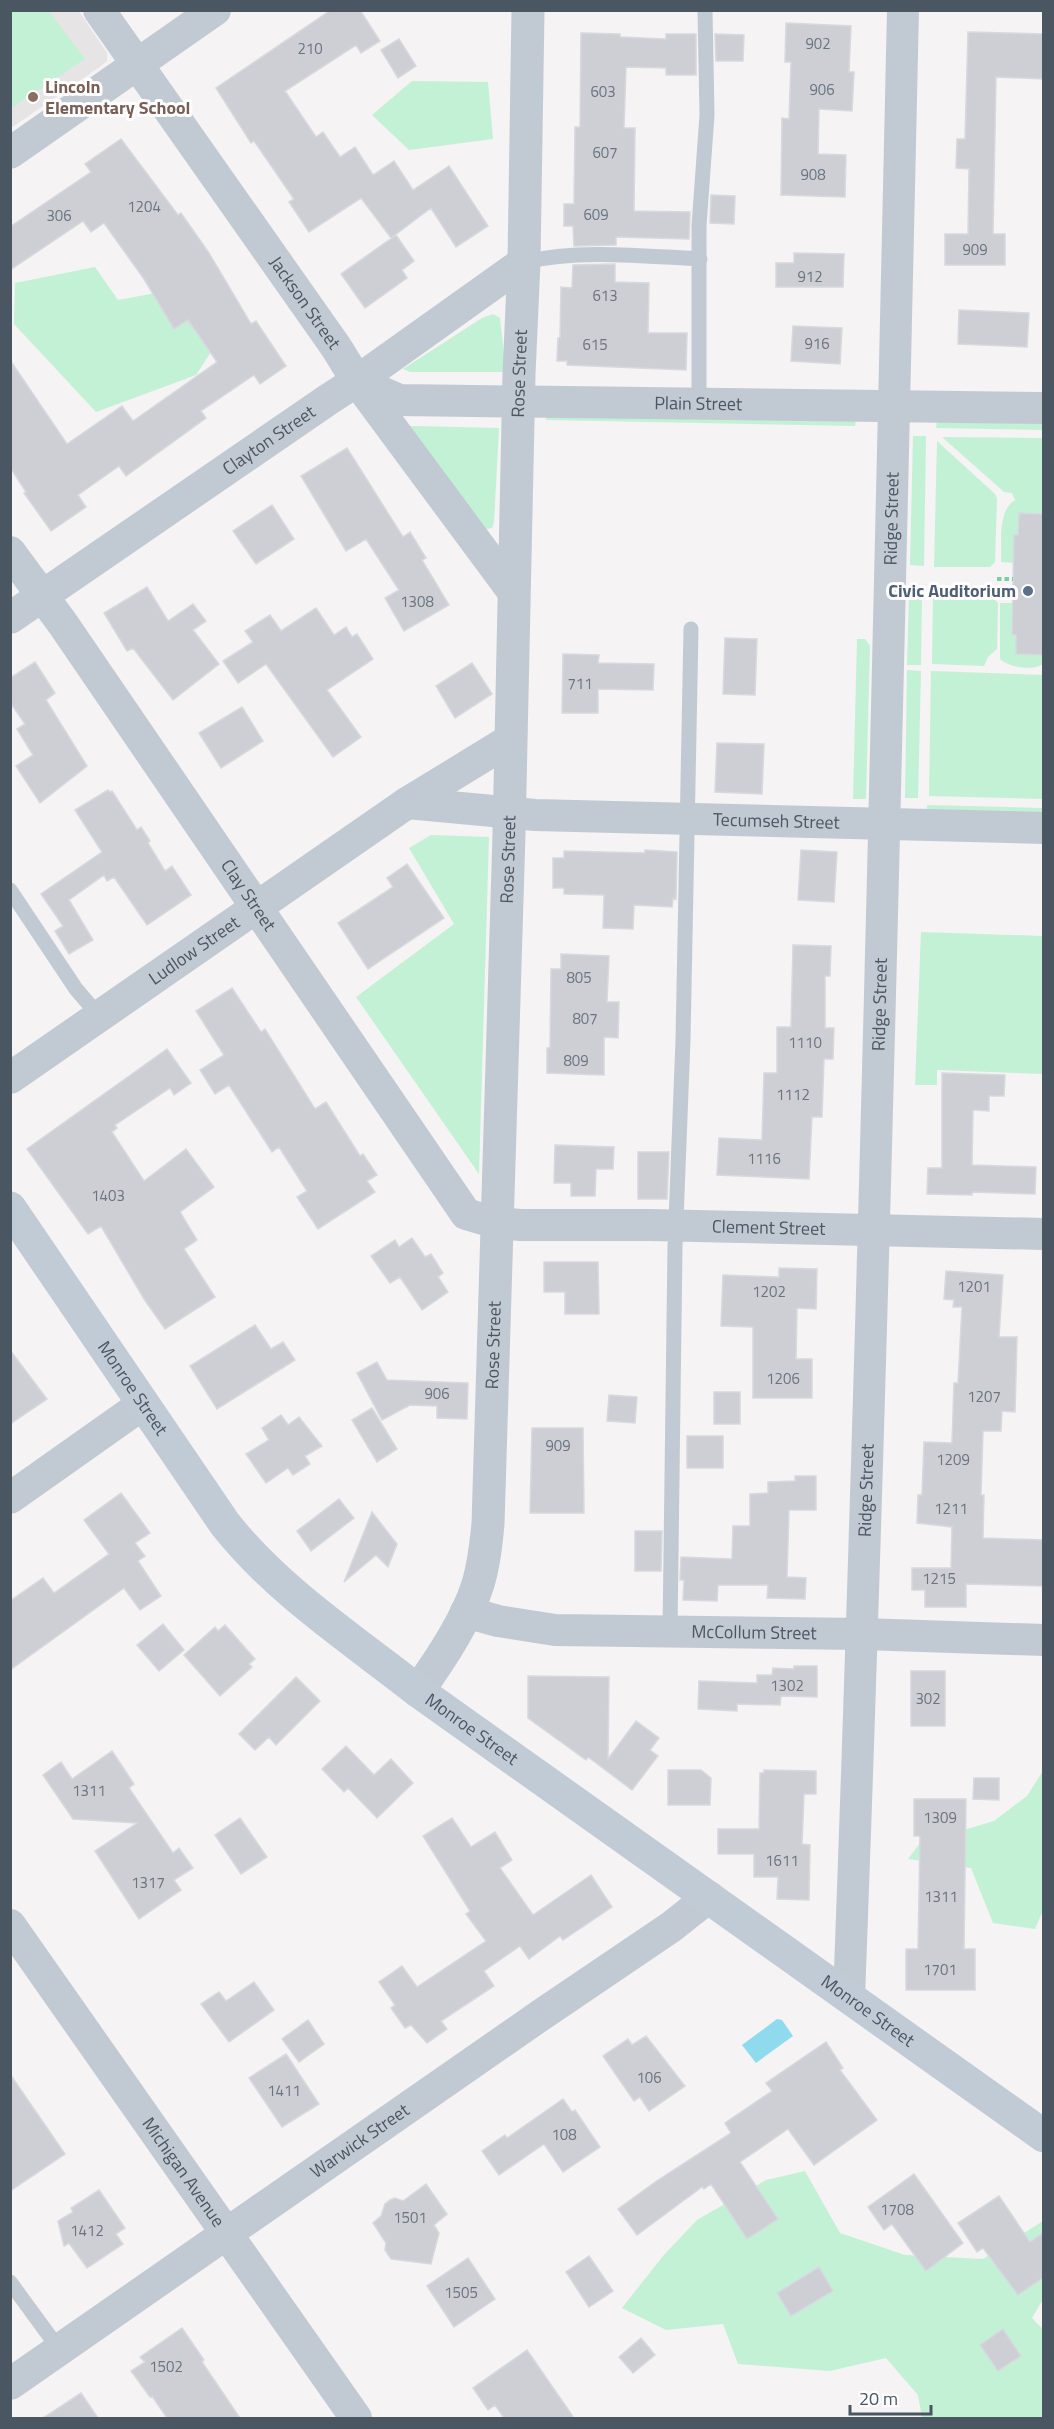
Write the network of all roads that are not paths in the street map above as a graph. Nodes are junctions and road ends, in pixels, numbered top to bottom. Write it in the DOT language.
graph roads {
  1 [pos="99,10"];
  2 [pos="215,10"];
  3 [pos="528,10"];
  4 [pos="705,10"];
  5 [pos="903,10"];
  6 [pos="136,65"];
  7 [pos="10,153"];
  8 [pos="700,259"];
  9 [pos="524,262"];
  10 [pos="357,381"];
  11 [pos="518,400"];
  12 [pos="699,402"];
  13 [pos="895,406"];
  14 [pos="1044,408"];
  15 [pos="10,552"];
  16 [pos="514,593"];
  17 [pos="42,597"];
  18 [pos="10,618"];
  19 [pos="691,629"];
  20 [pos="510,740"];
  21 [pos="407,803"];
  22 [pos="509,813"];
  23 [pos="686,820"];
  24 [pos="884,822"];
  25 [pos="1044,828"];
  26 [pos="10,890"];
  27 [pos="256,908"];
  28 [pos="100,1017"];
  29 [pos="10,1078"];
  30 [pos="10,1208"];
  31 [pos="496,1223"];
  32 [pos="676,1226"];
  33 [pos="872,1229"];
  34 [pos="1044,1234"];
  35 [pos="144,1404"];
  36 [pos="10,1498"];
  37 [pos="466,1612"];
  38 [pos="670,1631"];
  39 [pos="863,1634"];
  40 [pos="1044,1640"];
  41 [pos="418,1691"];
  42 [pos="709,1897"];
  43 [pos="12,1929"];
  44 [pos="849,1997"];
  45 [pos="1044,2136"];
  46 [pos="228,2233"];
  47 [pos="10,2282"];
  48 [pos="59,2349"];
  49 [pos="10,2384"];
  50 [pos="356,2418"];
  1 -- 6 [label="street, Jackson Street"];
  2 -- 6 [label="street"];
  3 -- 9 [label="street, Rose Street"];
  4 -- 8 [label="lane"];
  5 -- 13 [label="street, Ridge Street"];
  6 -- 7 [label="street"];
  6 -- 10 [label="street, Jackson Street"];
  8 -- 9 [label="lane"];
  8 -- 12 [label="lane"];
  9 -- 10 [label="street, Clayton Street"];
  9 -- 11 [label="street, Rose Street"];
  10 -- 11 [label="street, Plain Street"];
  10 -- 16 [label="street, Jackson Street"];
  10 -- 17 [label="street, Clayton Street"];
  11 -- 12 [label="street, Plain Street"];
  11 -- 16 [label="street, Rose Street"];
  12 -- 13 [label="street, Plain Street"];
  13 -- 14 [label="street, Plain Street"];
  13 -- 24 [label="street, Ridge Street"];
  15 -- 17 [label="street, Clay Street"];
  16 -- 20 [label="street, Rose Street"];
  17 -- 18 [label="street, Clayton Street"];
  17 -- 27 [label="street, Clay Street"];
  19 -- 23 [label="lane"];
  20 -- 21 [label="street, Ludlow Street"];
  20 -- 22 [label="street, Rose Street"];
  21 -- 22 [label="street"];
  21 -- 27 [label="street, Ludlow Street"];
  22 -- 23 [label="street, Tecumseh Street"];
  22 -- 31 [label="street, Rose Street"];
  23 -- 24 [label="street, Tecumseh Street"];
  23 -- 32 [label="lane"];
  24 -- 25 [label="street, Tecumseh Street"];
  24 -- 33 [label="street, Ridge Street"];
  26 -- 28 [label="lane"];
  27 -- 28 [label="street, Ludlow Street"];
  27 -- 31 [label="street, Clay Street"];
  28 -- 29 [label="street, Ludlow Street"];
  30 -- 35 [label="main road, Monroe Street"];
  31 -- 32 [label="street, Clement Street"];
  31 -- 37 [label="street, Rose Street"];
  32 -- 33 [label="street, Clement Street"];
  32 -- 38 [label="lane"];
  33 -- 34 [label="street, Clement Street"];
  33 -- 39 [label="street, Ridge Street"];
  35 -- 36 [label="street"];
  35 -- 41 [label="main road, Monroe Street"];
  37 -- 38 [label="street, McCollum Street"];
  37 -- 41 [label="street, Rose Street"];
  38 -- 39 [label="street, McCollum Street"];
  39 -- 40 [label="street, McCollum Street"];
  39 -- 44 [label="street, Ridge Street"];
  41 -- 42 [label="main road, Monroe Street"];
  42 -- 44 [label="main road, Monroe Street"];
  42 -- 46 [label="street, Warwick Street"];
  43 -- 46 [label="street, Michigan Avenue"];
  44 -- 45 [label="main road, Monroe Street"];
  46 -- 48 [label="street, Warwick Street"];
  46 -- 50 [label="street, Michigan Avenue"];
  47 -- 48 [label="lane"];
  48 -- 49 [label="street, Warwick Street"];
}
